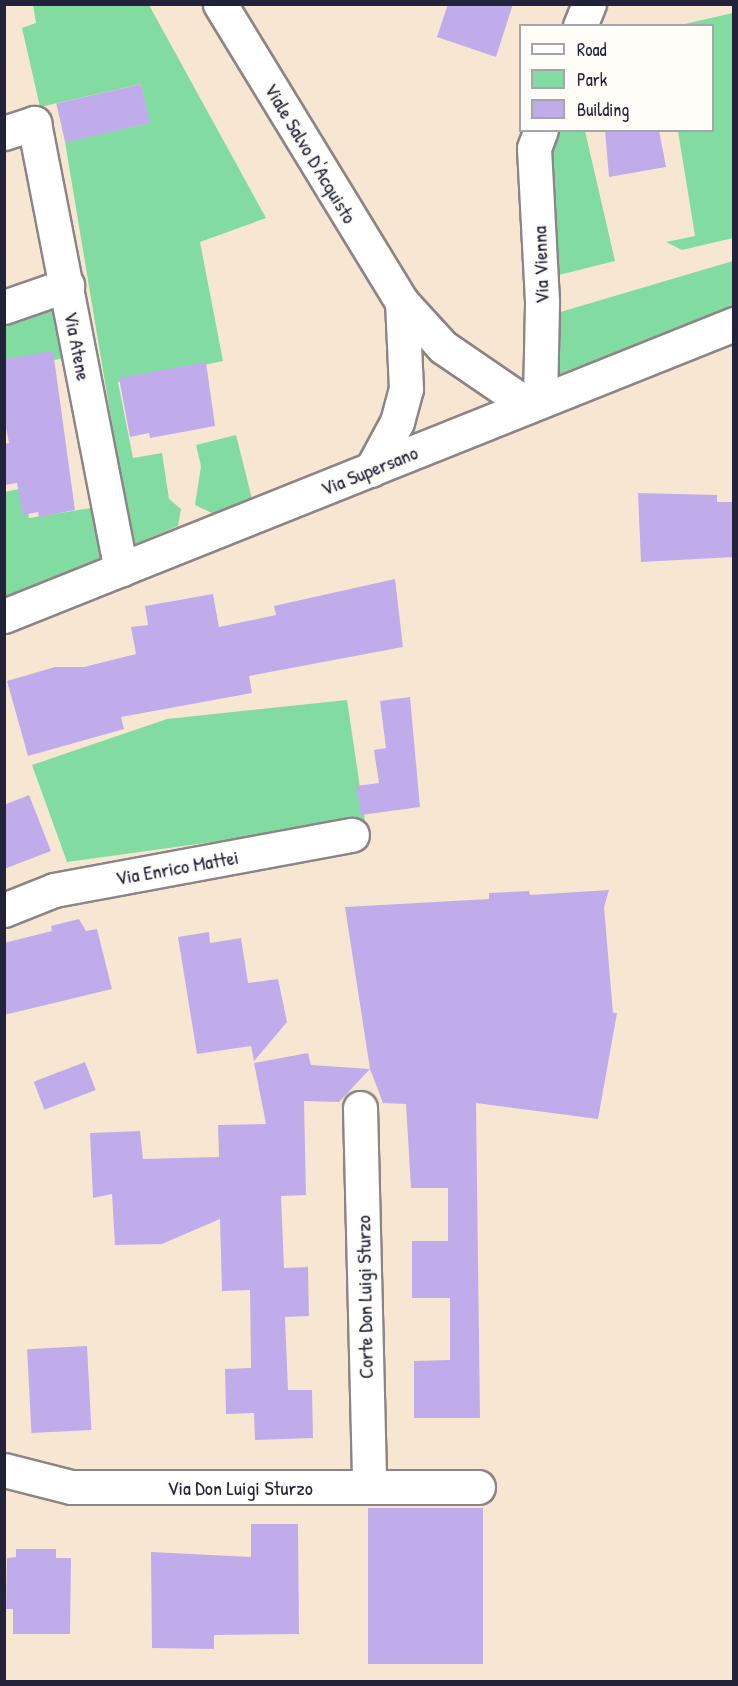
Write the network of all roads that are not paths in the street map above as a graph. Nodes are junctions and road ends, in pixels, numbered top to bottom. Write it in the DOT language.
graph roads {
  1 [pos="220,4"];
  2 [pos="589,4"];
  3 [pos="581,24"];
  4 [pos="19,128"];
  5 [pos="540,132"];
  6 [pos="67,285"];
  7 [pos="402,302"];
  8 [pos="4,307"];
  9 [pos="734,324"];
  10 [pos="534,403"];
  11 [pos="371,470"];
  12 [pos="121,570"];
  13 [pos="4,616"];
  14 [pos="352,835"];
  15 [pos="4,910"];
  16 [pos="360,1108"];
  17 [pos="4,1470"];
  18 [pos="369,1487"];
  19 [pos="478,1487"];
  1 -- 7 [label="street, Viale Salvo D'Acquisto"];
  2 -- 3 [label="street"];
  4 -- 6 [label="street, Via Atene"];
  5 -- 10 [label="street, Via Vienna"];
  6 -- 8 [label="street"];
  6 -- 12 [label="street, Via Atene"];
  7 -- 10 [label="street, Viale Salvo D'Acquisto"];
  7 -- 11 [label="street, Viale Salvo D'Acquisto"];
  9 -- 10 [label="street, Via Supersano"];
  10 -- 11 [label="street, Via Supersano"];
  11 -- 12 [label="street, Via Supersano"];
  12 -- 13 [label="street, Via Supersano"];
  14 -- 15 [label="street, Via Enrico Mattei"];
  16 -- 18 [label="street, Corte Don Luigi Sturzo"];
  17 -- 18 [label="street, Via Don Luigi Sturzo"];
  18 -- 19 [label="street, Via Don Luigi Sturzo"];
}
